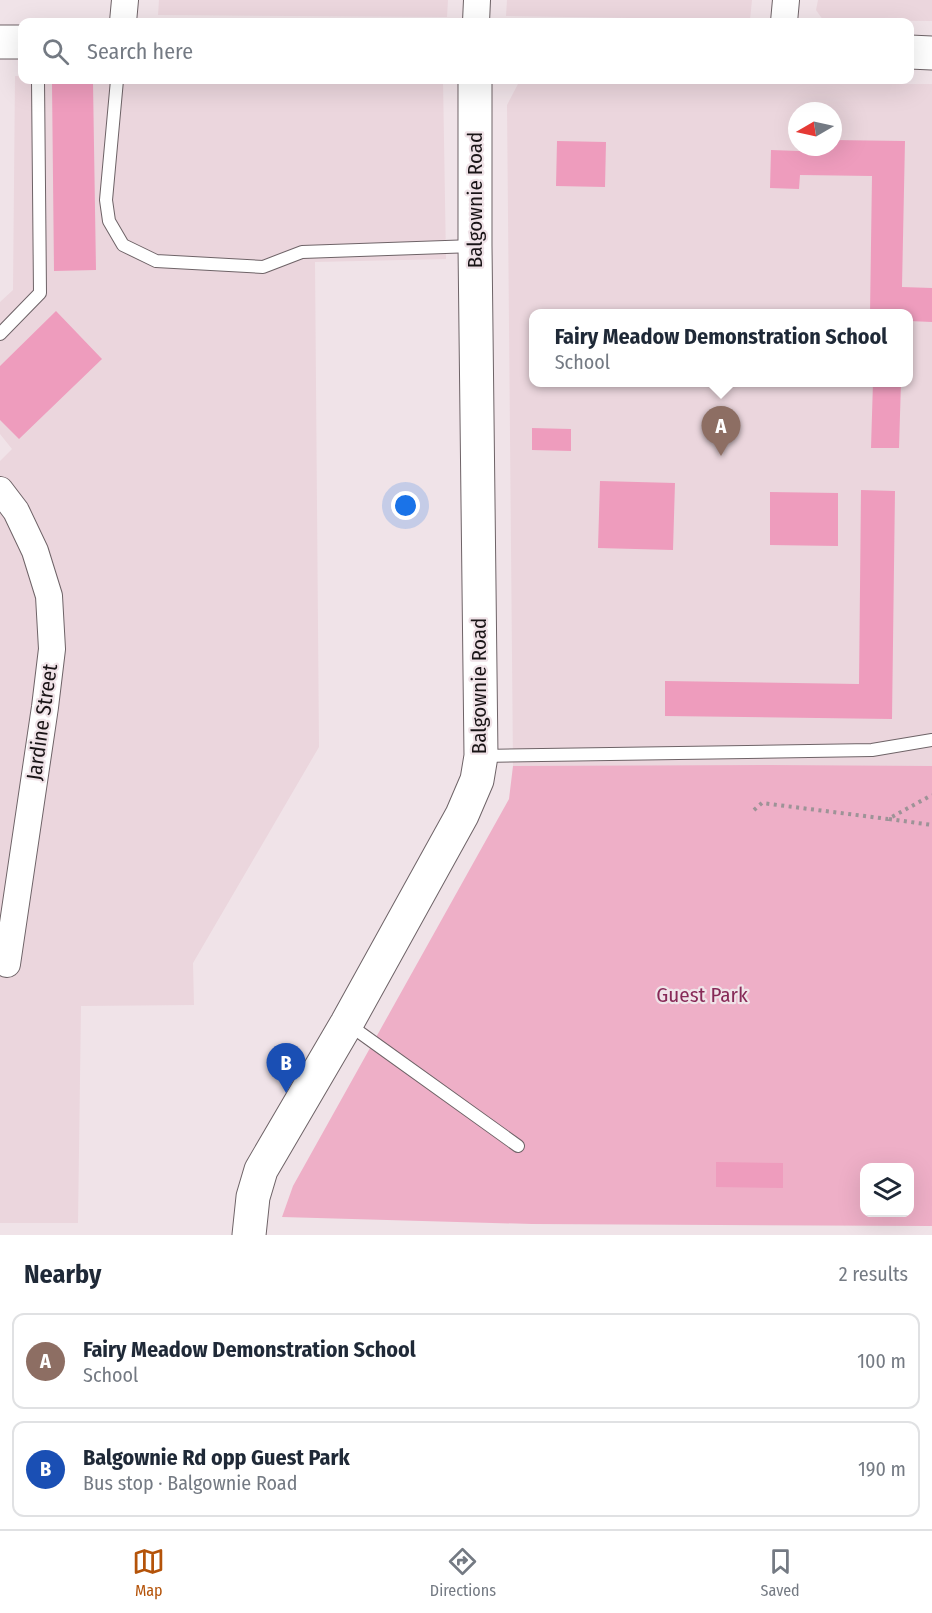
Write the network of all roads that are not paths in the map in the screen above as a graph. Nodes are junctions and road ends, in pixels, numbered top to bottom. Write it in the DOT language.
graph roads {
  1 [pos="125,0"];
  2 [pos="477,0"];
  3 [pos="786,0"];
  4 [pos="123,18"];
  5 [pos="476,18"];
  6 [pos="784,18"];
  7 [pos="0,42"];
  8 [pos="18,42"];
  9 [pos="914,52"];
  10 [pos="932,53"];
  11 [pos="38,84"];
  12 [pos="117,84"];
  13 [pos="475,84"];
  14 [pos="475,246"];
  15 [pos="0,334"];
  16 [pos="0,490"];
  17 [pos="932,740"];
  18 [pos="481,756"];
  19 [pos="7,964"];
  20 [pos="347,1023"];
  21 [pos="518,1146"];
  22 [pos="249,1235"];
  1 -- 4 [label="street"];
  2 -- 5 [label="street"];
  3 -- 6 [label="street"];
  7 -- 8 [label="main road"];
  9 -- 10 [label="main road"];
  11 -- 15 [label="lane"];
  12 -- 14 [label="lane"];
  13 -- 14 [label="main road, Balgownie Road"];
  14 -- 18 [label="main road, Balgownie Road"];
  16 -- 19 [label="street, Jardine Street"];
  17 -- 18 [label="lane"];
  18 -- 20 [label="main road, Balgownie Road"];
  20 -- 21 [label="lane"];
  20 -- 22 [label="main road, Balgownie Road"];
}
